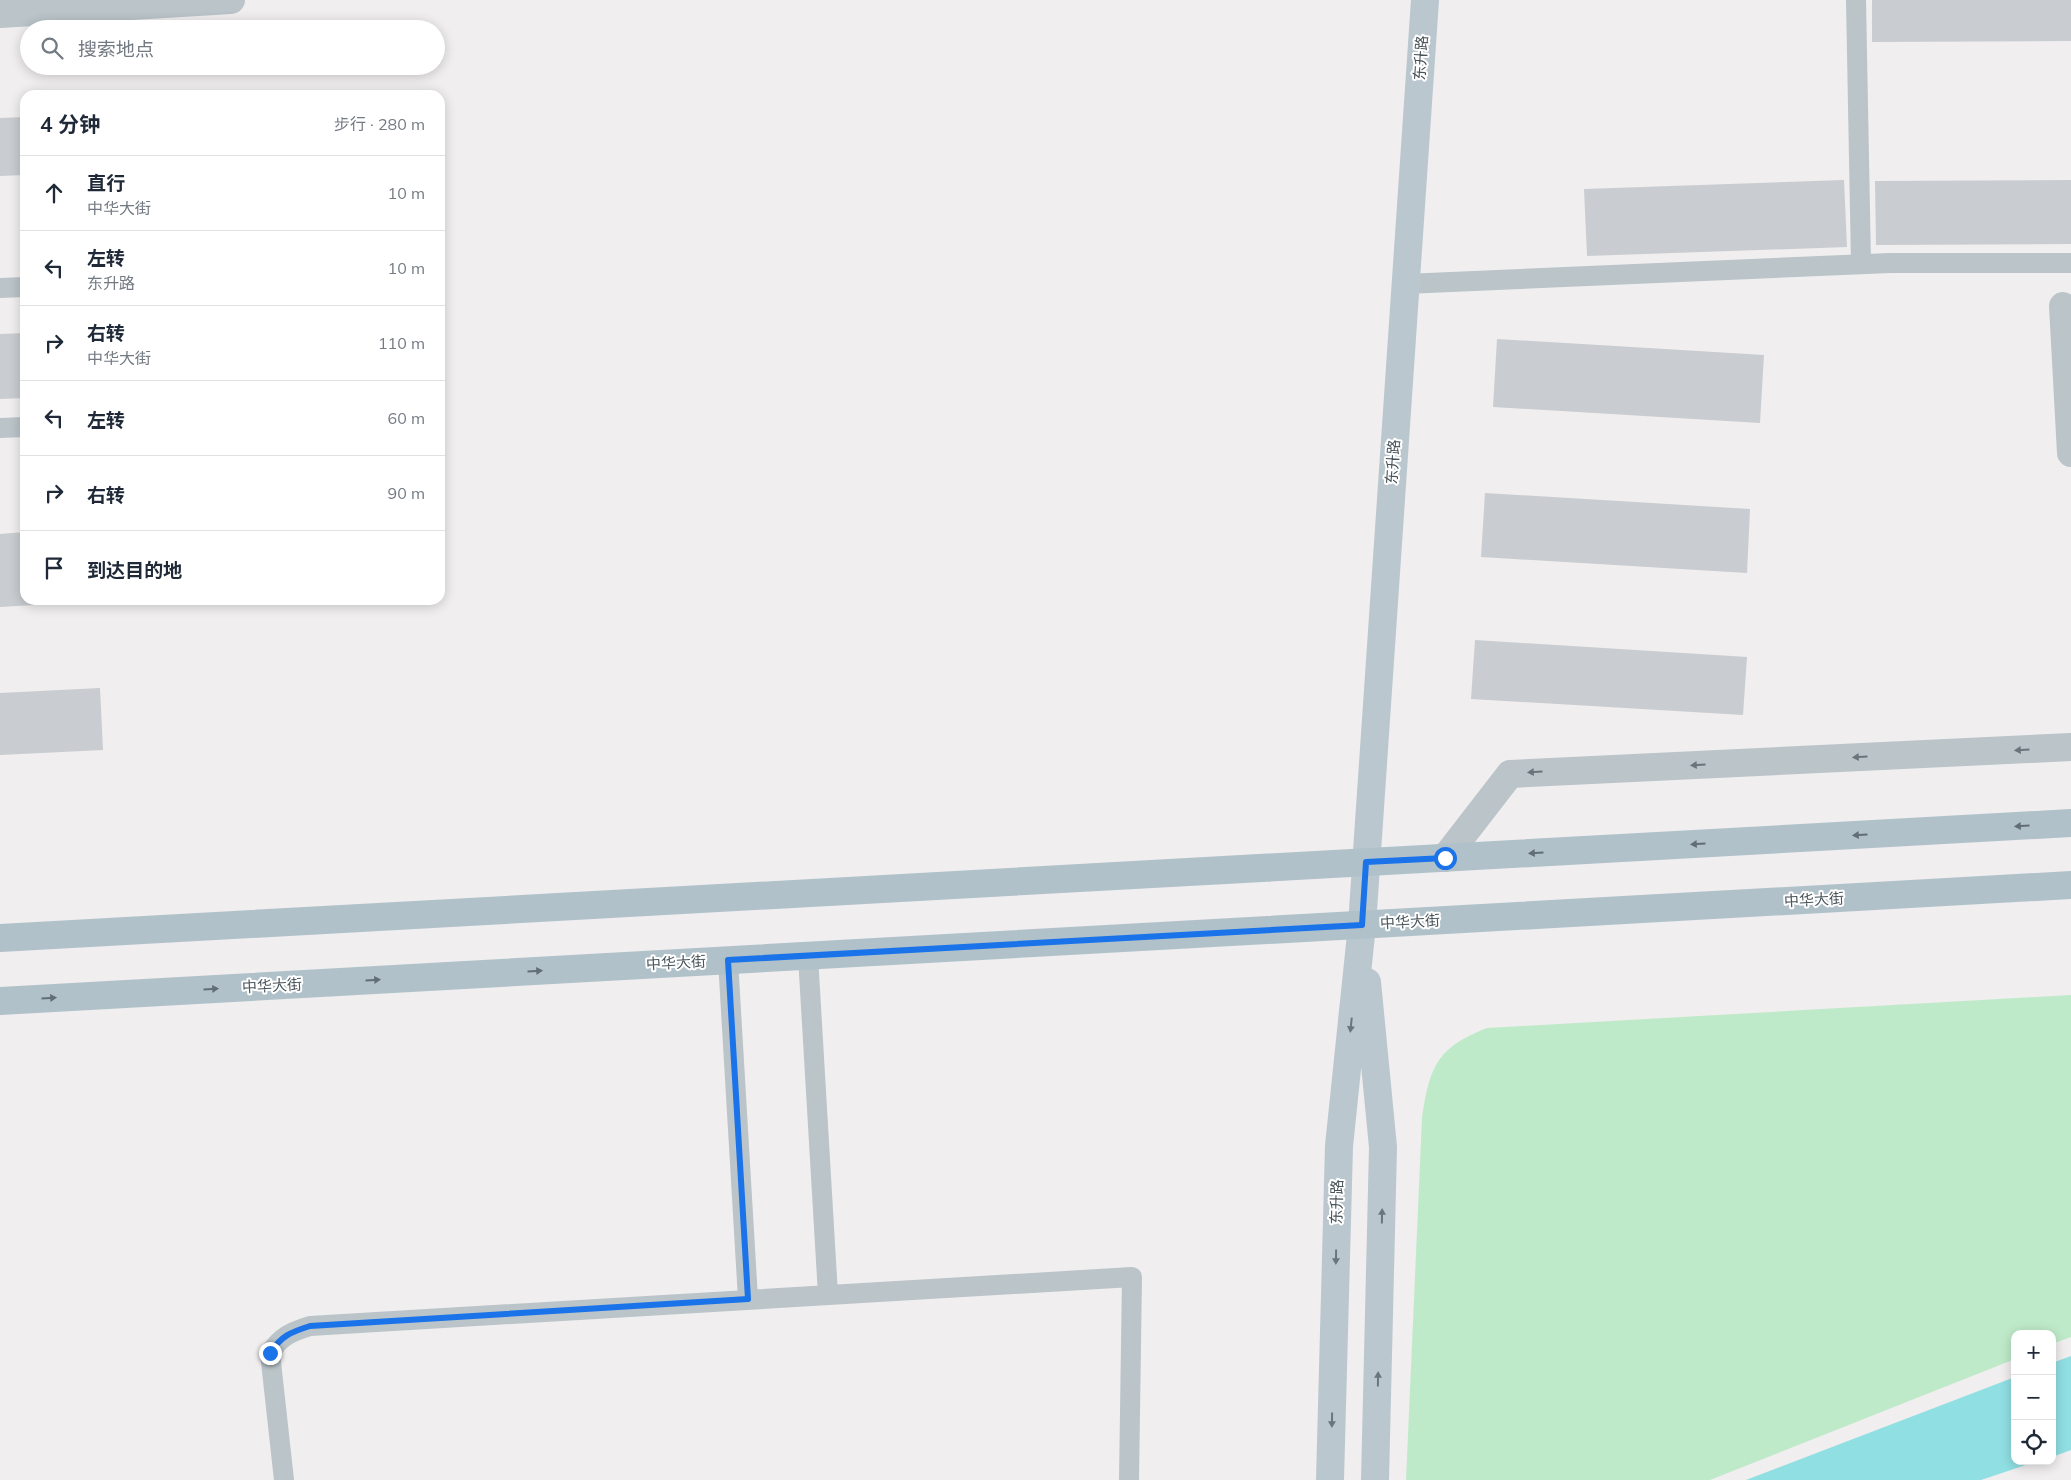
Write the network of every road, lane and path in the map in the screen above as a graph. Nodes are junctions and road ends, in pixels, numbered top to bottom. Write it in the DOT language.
graph roads {
  1 [pos="231,0"];
  2 [pos="1424,0"];
  3 [pos="1856,0"];
  4 [pos="3,9"];
  5 [pos="2071,263"];
  6 [pos="1861,264"];
  7 [pos="1405,284"];
  8 [pos="20,287"];
  9 [pos="0,288"];
  10 [pos="2063,306"];
  11 [pos="20,427"];
  12 [pos="0,428"];
  13 [pos="2071,453"];
  14 [pos="2071,747"];
  15 [pos="2071,823"];
  16 [pos="1445,858"];
  17 [pos="1366,862"];
  18 [pos="2071,885"];
  19 [pos="1362,925"];
  20 [pos="0,938"];
  21 [pos="808,956"];
  22 [pos="728,960"];
  23 [pos="0,1001"];
  24 [pos="828,1295"];
  25 [pos="748,1299"];
  26 [pos="284,1480"];
  27 [pos="1129,1480"];
  28 [pos="1330,1480"];
  29 [pos="1375,1480"];
  1 -- 4 [label="street"];
  2 -- 7 [label="main road, 东升路"];
  3 -- 6 [label="lane"];
  5 -- 6 [label="lane"];
  6 -- 7 [label="lane"];
  7 -- 17 [label="main road, 东升路"];
  8 -- 9 [label="lane"];
  10 -- 13 [label="street"];
  11 -- 12 [label="lane"];
  14 -- 16 [label="street, one-way"];
  15 -- 16 [label="main road, one-way"];
  16 -- 17 [label="main road"];
  17 -- 19 [label="main road, 东升路"];
  17 -- 20 [label="main road"];
  18 -- 19 [label="main road, 中华大街"];
  19 -- 21 [label="main road, 中华大街"];
  19 -- 28 [label="main road, 东升路, one-way"];
  29 -- 19 [label="main road, 东升路, one-way"];
  21 -- 22 [label="main road, 中华大街"];
  21 -- 24 [label="lane"];
  23 -- 22 [label="main road, 中华大街, one-way"];
  22 -- 25 [label="lane"];
  24 -- 25 [label="lane"];
  24 -- 27 [label="lane"];
  25 -- 26 [label="lane"];
}
